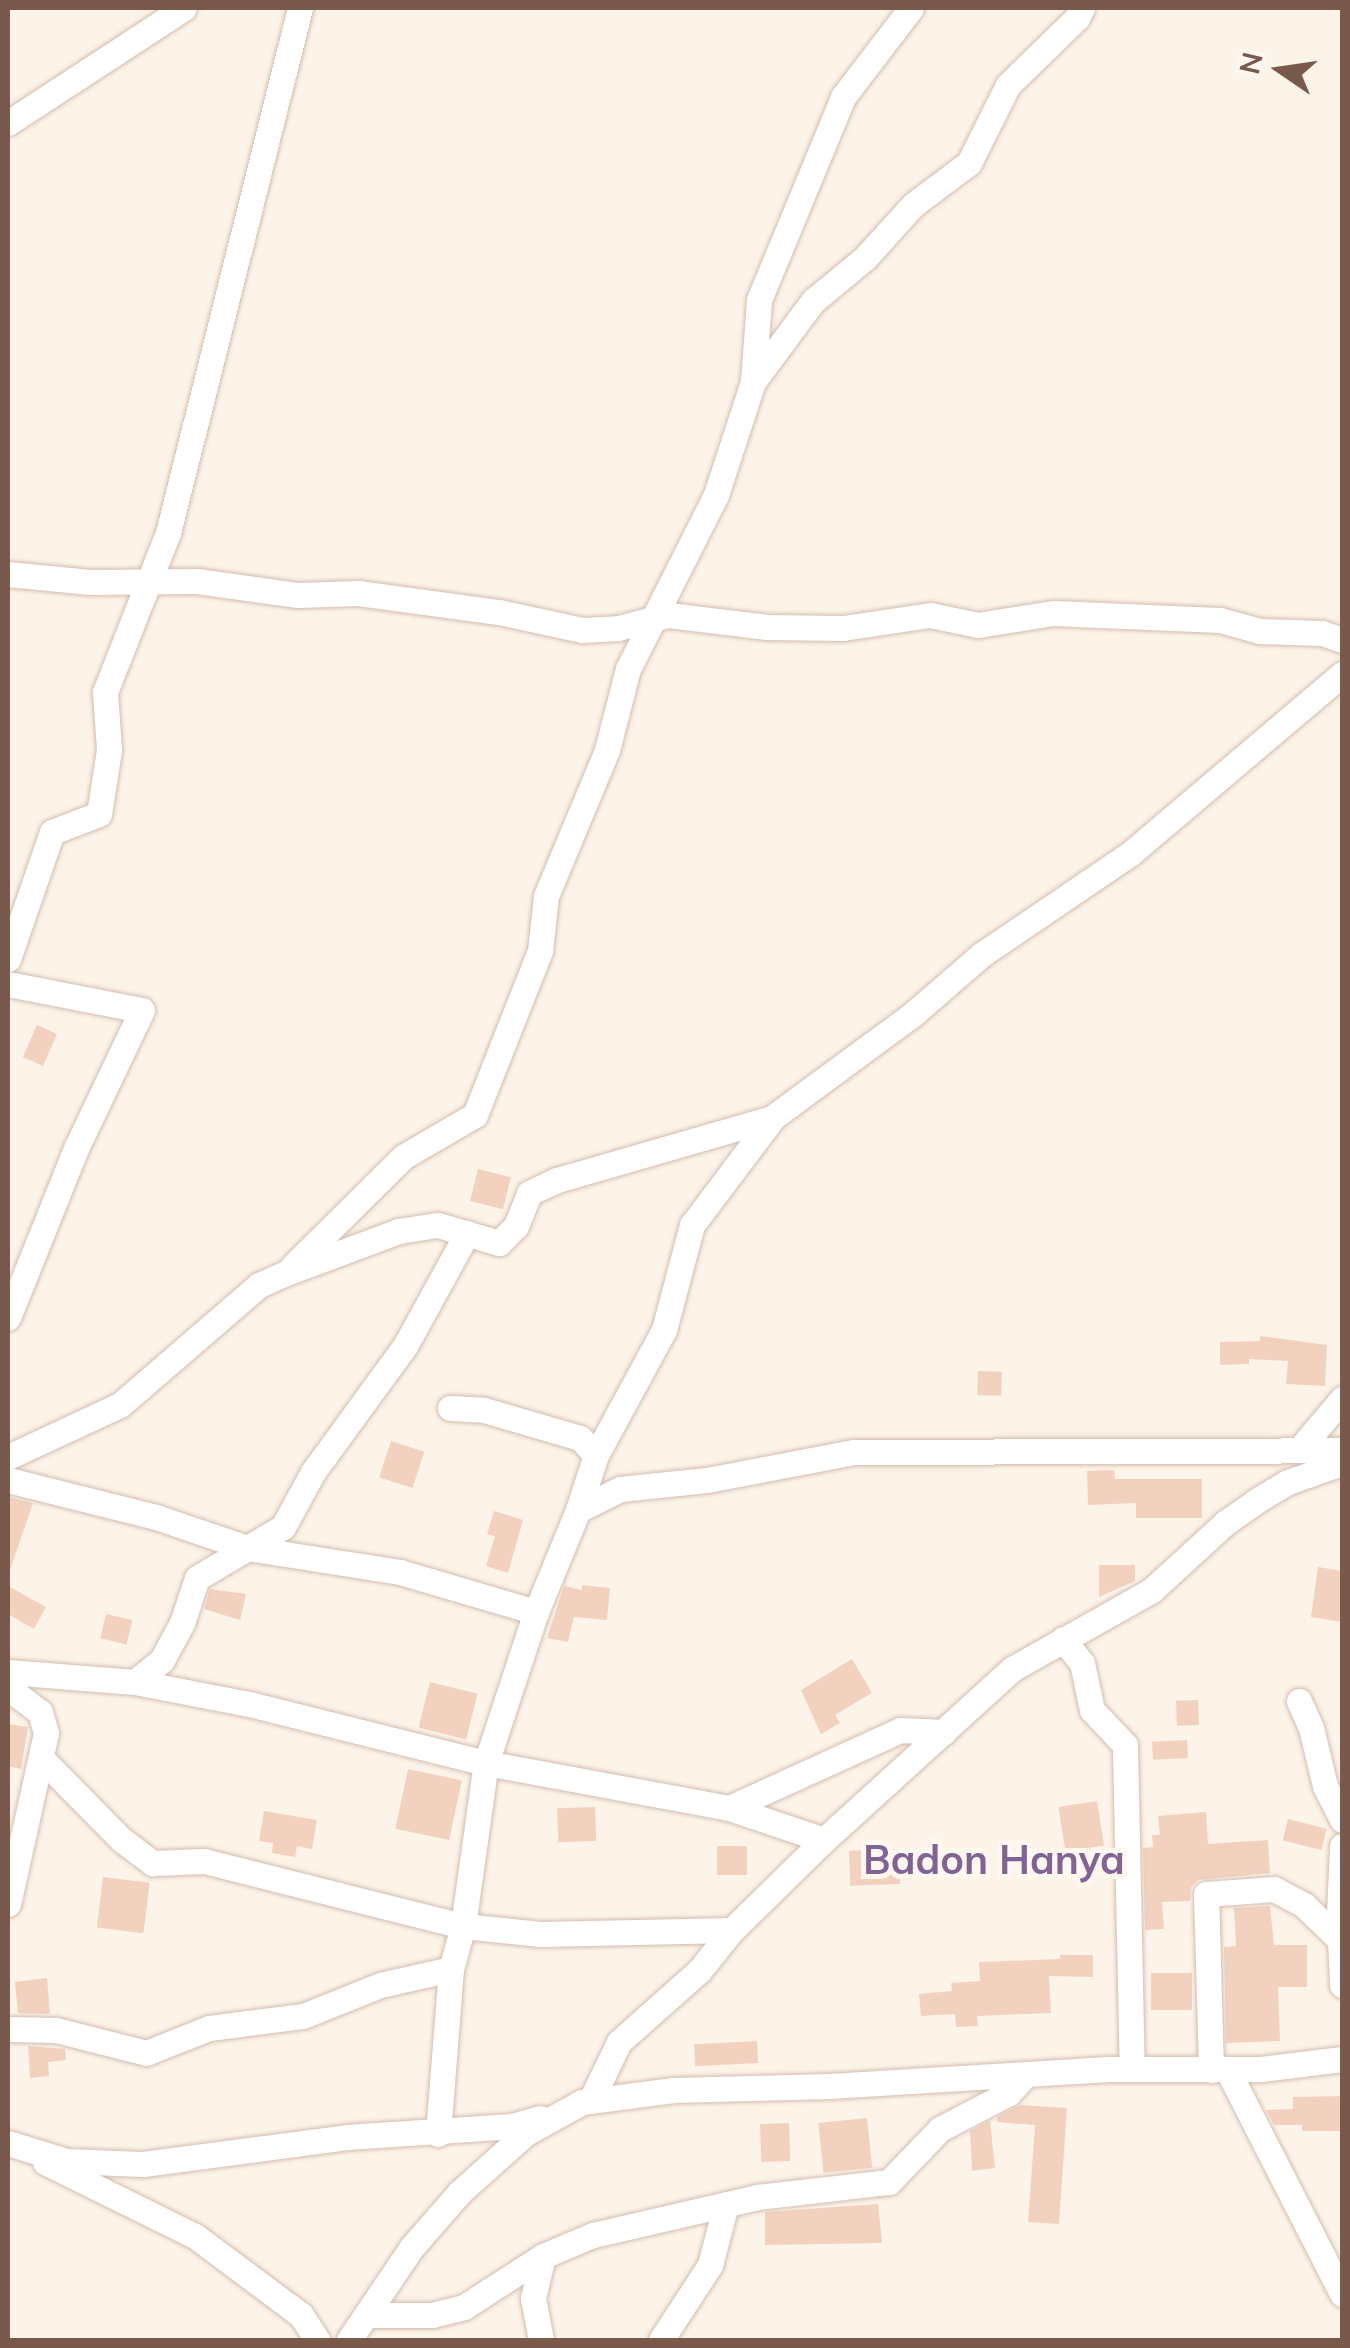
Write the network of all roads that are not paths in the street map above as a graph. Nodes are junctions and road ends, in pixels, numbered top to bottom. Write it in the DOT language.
graph roads {
  1 [pos="184,8"];
  2 [pos="300,8"];
  3 [pos="911,8"];
  4 [pos="1082,8"];
  5 [pos="8,122"];
  6 [pos="753,382"];
  7 [pos="8,574"];
  8 [pos="152,580"];
  9 [pos="653,619"];
  10 [pos="1342,640"];
  11 [pos="1342,674"];
  12 [pos="8,959"];
  13 [pos="8,984"];
  14 [pos="772,1118"];
  15 [pos="467,1233"];
  16 [pos="286,1273"];
  17 [pos="8,1318"];
  18 [pos="1342,1399"];
  19 [pos="450,1408"];
  20 [pos="1299,1450"];
  21 [pos="1342,1450"];
  22 [pos="596,1455"];
  23 [pos="8,1457"];
  24 [pos="1342,1463"];
  25 [pos="8,1480"];
  26 [pos="578,1510"];
  27 [pos="247,1548"];
  28 [pos="536,1612"];
  29 [pos="1063,1640"];
  30 [pos="8,1672"];
  31 [pos="135,1682"];
  32 [pos="8,1688"];
  33 [pos="1299,1701"];
  34 [pos="944,1732"];
  35 [pos="42,1759"];
  36 [pos="486,1763"];
  37 [pos="729,1808"];
  38 [pos="1342,1820"];
  39 [pos="824,1840"];
  40 [pos="1342,1846"];
  41 [pos="8,1904"];
  42 [pos="462,1926"];
  43 [pos="732,1930"];
  44 [pos="1340,1940"];
  45 [pos="451,1969"];
  46 [pos="1342,1986"];
  47 [pos="8,2030"];
  48 [pos="1342,2059"];
  49 [pos="1132,2069"];
  50 [pos="1219,2070"];
  51 [pos="1026,2074"];
  52 [pos="590,2100"];
  53 [pos="556,2114"];
  54 [pos="438,2134"];
  55 [pos="11,2143"];
  56 [pos="726,2204"];
  57 [pos="543,2256"];
  58 [pos="1334,2266"];
  59 [pos="1342,2294"];
  60 [pos="366,2314"];
  61 [pos="317,2340"];
  62 [pos="349,2340"];
  63 [pos="541,2340"];
  64 [pos="661,2340"];
  1 -- 5 [label="street"];
  2 -- 8 [label="street"];
  3 -- 6 [label="street"];
  4 -- 6 [label="street"];
  6 -- 9 [label="street"];
  7 -- 8 [label="street"];
  8 -- 9 [label="street"];
  8 -- 12 [label="street"];
  9 -- 10 [label="street"];
  9 -- 16 [label="street"];
  11 -- 14 [label="street"];
  13 -- 17 [label="street"];
  14 -- 15 [label="street"];
  14 -- 22 [label="street"];
  15 -- 16 [label="street"];
  15 -- 27 [label="street"];
  16 -- 23 [label="street"];
  18 -- 20 [label="street"];
  19 -- 22 [label="street"];
  20 -- 21 [label="street"];
  20 -- 26 [label="street"];
  22 -- 26 [label="street"];
  24 -- 29 [label="street"];
  25 -- 27 [label="street"];
  26 -- 28 [label="street"];
  27 -- 28 [label="street"];
  27 -- 31 [label="street"];
  28 -- 36 [label="street"];
  29 -- 34 [label="street"];
  29 -- 49 [label="street"];
  30 -- 31 [label="street"];
  31 -- 36 [label="street"];
  32 -- 35 [label="street"];
  33 -- 38 [label="street"];
  34 -- 37 [label="street"];
  34 -- 39 [label="street"];
  35 -- 41 [label="street"];
  35 -- 42 [label="street"];
  36 -- 37 [label="street"];
  36 -- 42 [label="street"];
  37 -- 39 [label="street"];
  39 -- 43 [label="street"];
  40 -- 44 [label="street"];
  42 -- 43 [label="street"];
  42 -- 45 [label="street"];
  43 -- 52 [label="street"];
  44 -- 46 [label="street"];
  44 -- 50 [label="street"];
  45 -- 47 [label="street"];
  45 -- 54 [label="street"];
  48 -- 50 [label="street"];
  49 -- 50 [label="street"];
  49 -- 51 [label="street"];
  50 -- 58 [label="street"];
  51 -- 52 [label="street"];
  51 -- 56 [label="street"];
  52 -- 53 [label="street"];
  53 -- 54 [label="street"];
  53 -- 60 [label="street"];
  54 -- 55 [label="street"];
  55 -- 61 [label="street"];
  56 -- 57 [label="street"];
  56 -- 64 [label="street"];
  57 -- 60 [label="street"];
  57 -- 63 [label="street"];
  58 -- 59 [label="street"];
  60 -- 62 [label="street"];
}
